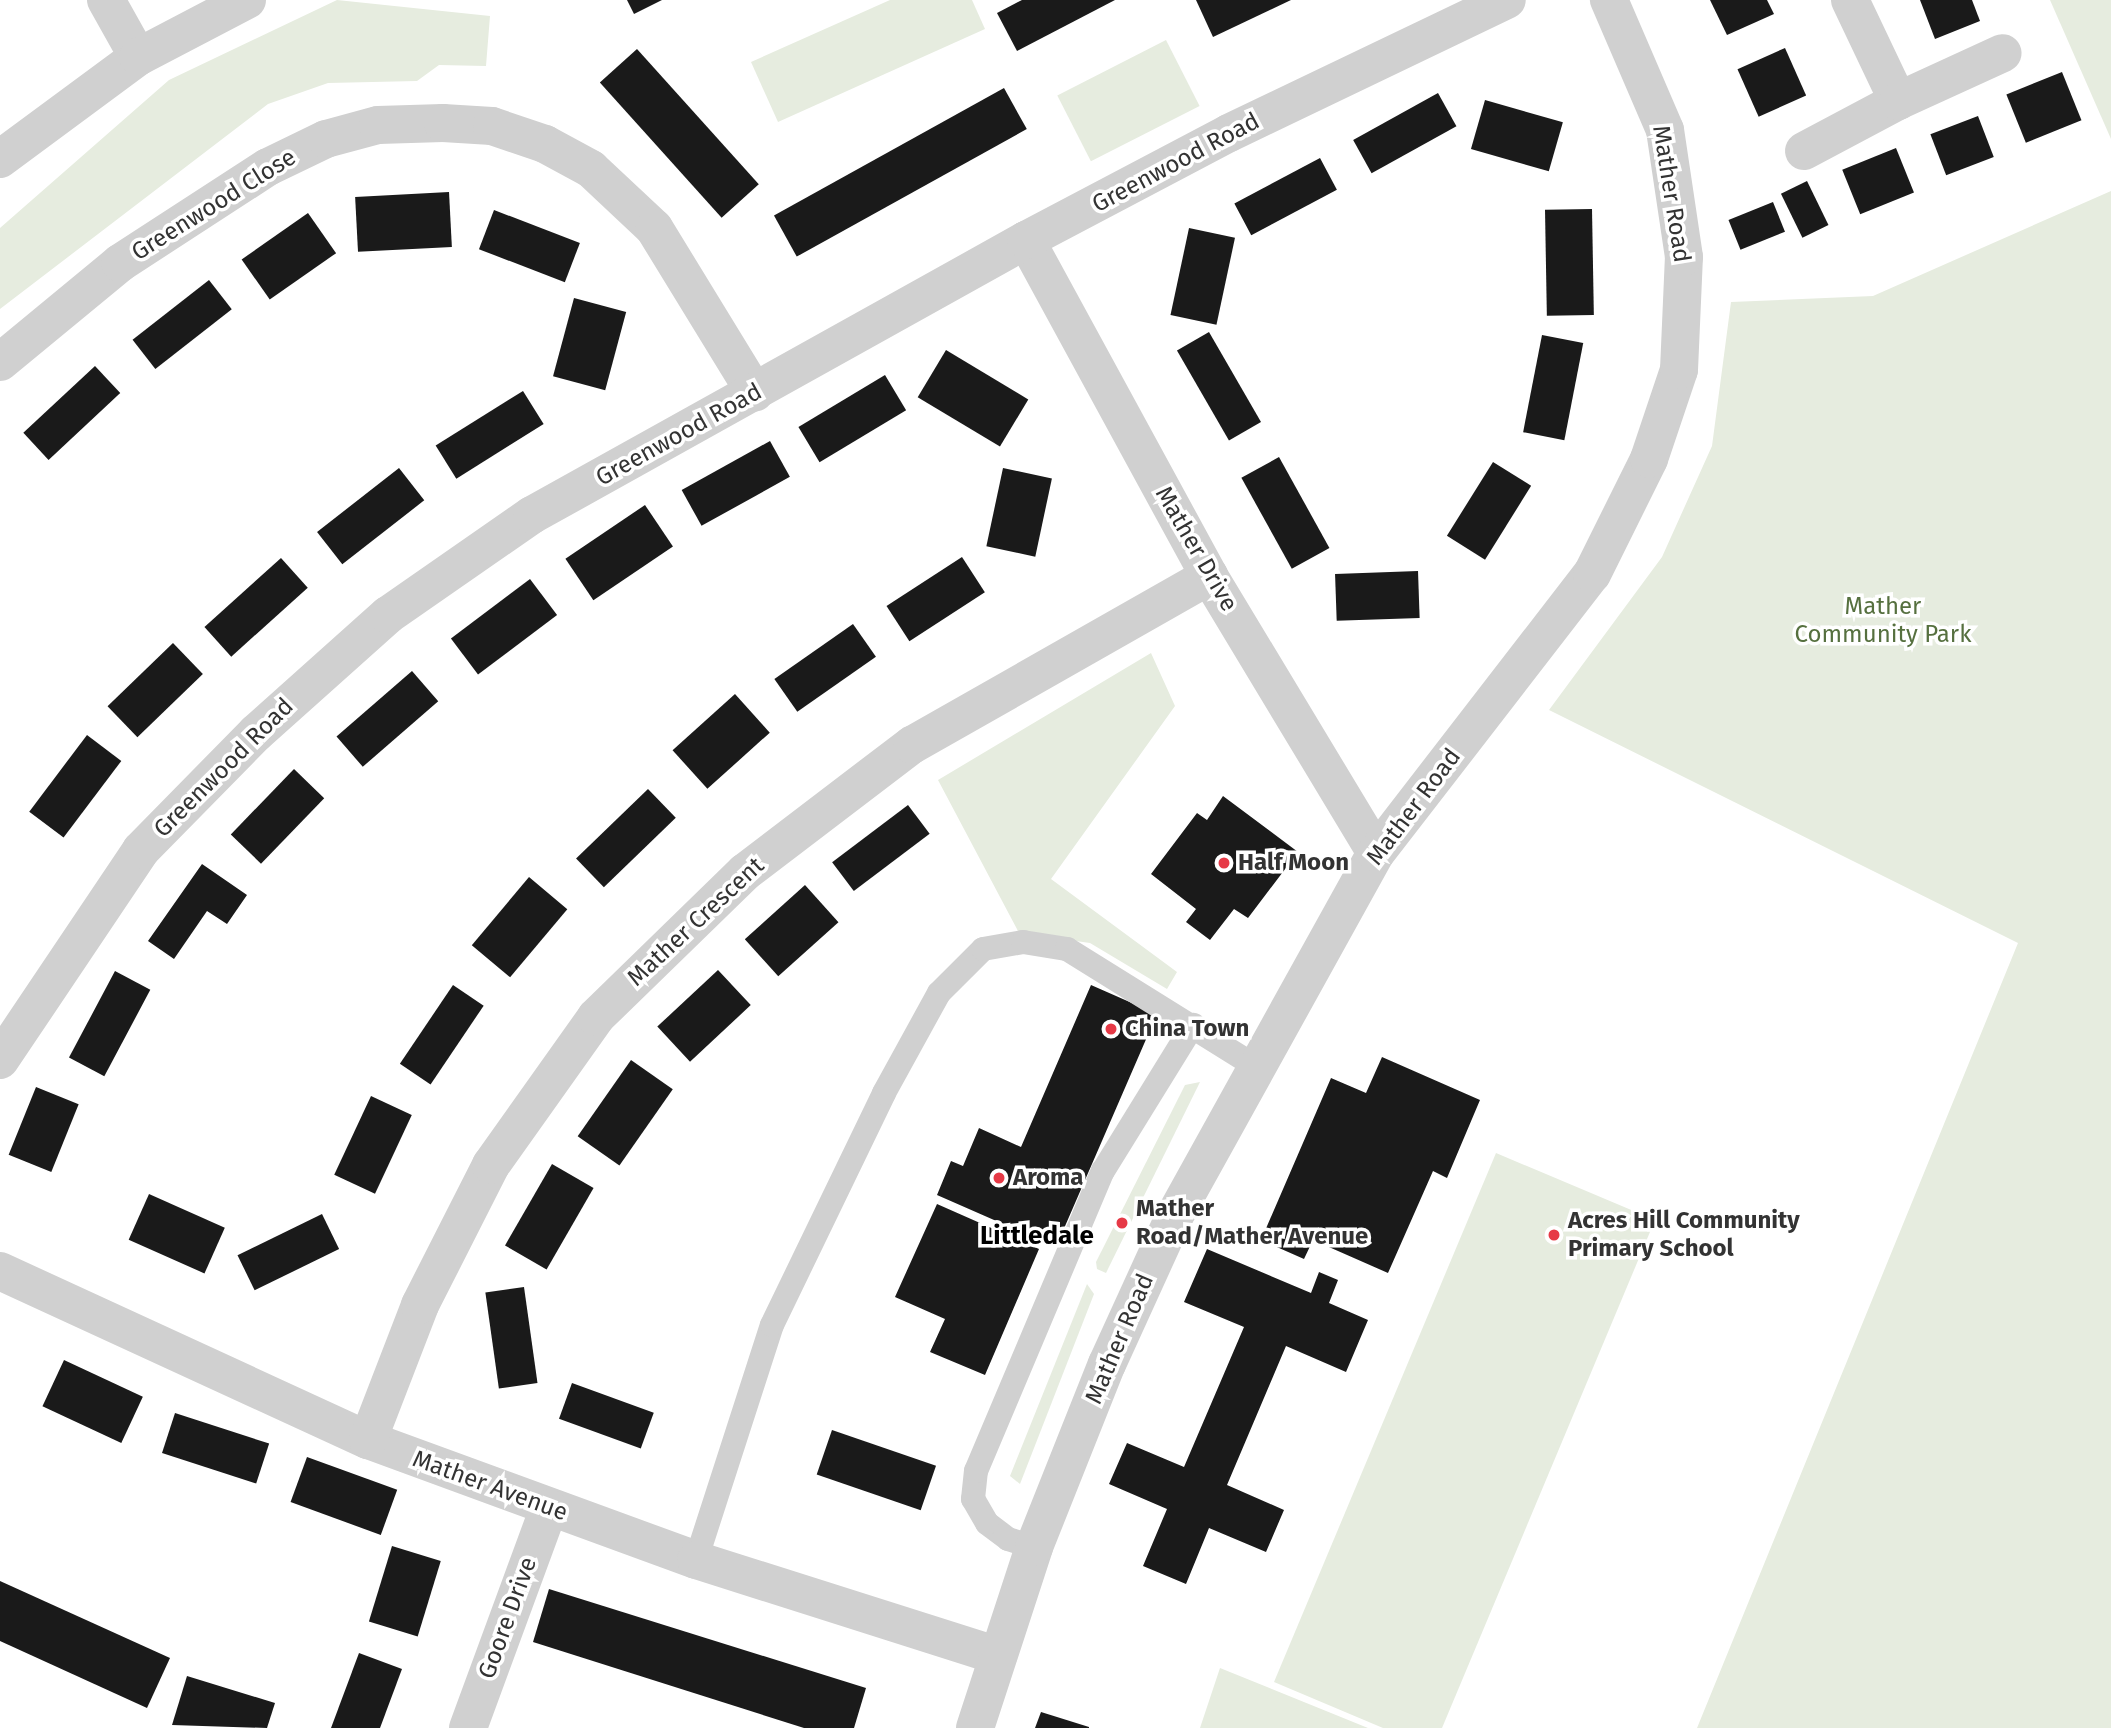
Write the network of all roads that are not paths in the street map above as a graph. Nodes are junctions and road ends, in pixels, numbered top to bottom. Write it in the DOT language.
graph roads {
  1 [pos="106,0"];
  2 [pos="247,0"];
  3 [pos="1507,0"];
  4 [pos="1609,0"];
  5 [pos="1850,0"];
  6 [pos="2003,53"];
  7 [pos="138,57"];
  8 [pos="1898,101"];
  9 [pos="1804,151"];
  10 [pos="0,159"];
  11 [pos="1026,240"];
  12 [pos="0,362"];
  13 [pos="755,393"];
  14 [pos="1209,576"];
  15 [pos="1376,853"];
  16 [pos="14,1005"];
  17 [pos="1193,1025"];
  18 [pos="0,1060"];
  19 [pos="1255,1066"];
  20 [pos="0,1271"];
  21 [pos="368,1440"];
  22 [pos="549,1508"];
  23 [pos="1034,1546"];
  24 [pos="696,1560"];
  25 [pos="998,1656"];
  26 [pos="468,1728"];
  27 [pos="975,1728"];
  1 -- 7 [label="street"];
  2 -- 7 [label="street"];
  3 -- 11 [label="street, Greenwood Road"];
  4 -- 15 [label="street, Mather Road"];
  5 -- 8 [label="street"];
  6 -- 8 [label="street"];
  7 -- 10 [label="street"];
  8 -- 9 [label="street"];
  11 -- 13 [label="street, Greenwood Road"];
  11 -- 14 [label="street, Mather Drive"];
  12 -- 13 [label="street, Greenwood Close"];
  13 -- 16 [label="street, Greenwood Road"];
  14 -- 15 [label="street, Mather Drive"];
  14 -- 21 [label="street, Mather Crescent"];
  15 -- 19 [label="street, Mather Road"];
  16 -- 18 [label="street, Greenwood Road"];
  17 -- 19 [label="lane"];
  17 -- 23 [label="lane"];
  17 -- 24 [label="lane"];
  19 -- 23 [label="street, Mather Road"];
  20 -- 21 [label="street, Mather Avenue"];
  21 -- 22 [label="street, Mather Avenue"];
  22 -- 24 [label="street, Mather Avenue"];
  22 -- 26 [label="street, Goore Drive"];
  23 -- 25 [label="street, Mather Road"];
  24 -- 25 [label="street, Mather Avenue"];
  25 -- 27 [label="street, Mather Road"];
}
